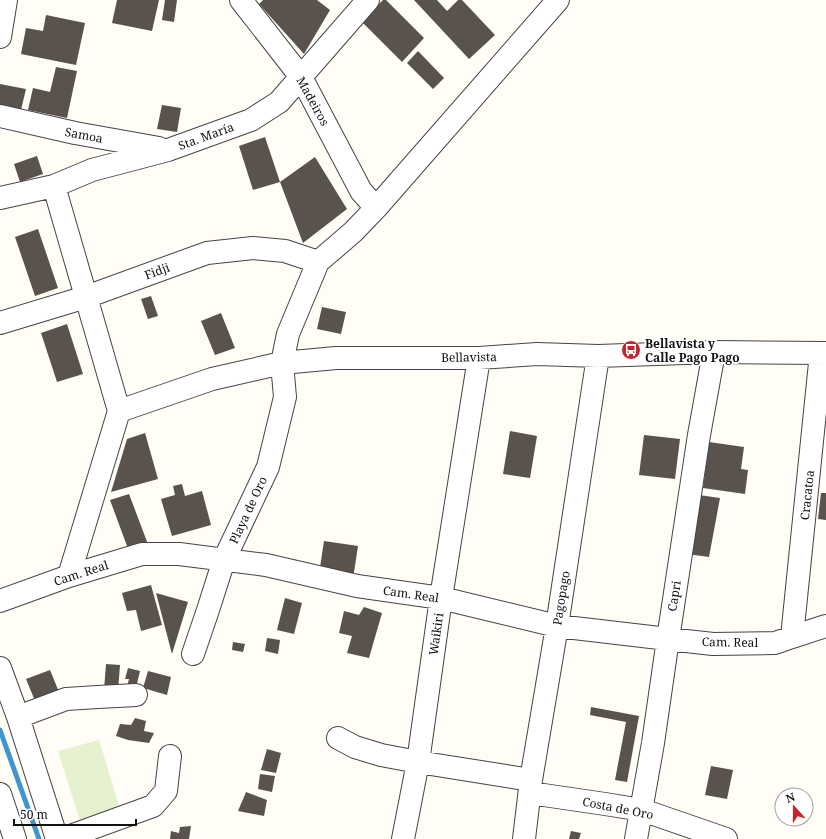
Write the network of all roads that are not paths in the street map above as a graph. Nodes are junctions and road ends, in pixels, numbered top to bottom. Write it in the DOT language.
graph roads {
  1 [pos="6,0"];
  2 [pos="241,0"];
  3 [pos="368,0"];
  4 [pos="558,0"];
  5 [pos="0,37"];
  6 [pos="301,77"];
  7 [pos="0,116"];
  8 [pos="168,150"];
  9 [pos="54,186"];
  10 [pos="0,198"];
  11 [pos="376,208"];
  12 [pos="318,262"];
  13 [pos="86,297"];
  14 [pos="0,323"];
  15 [pos="714,352"];
  16 [pos="824,353"];
  17 [pos="598,356"];
  18 [pos="479,358"];
  19 [pos="282,363"];
  20 [pos="118,411"];
  21 [pos="224,560"];
  22 [pos="69,576"];
  23 [pos="441,598"];
  24 [pos="0,601"];
  25 [pos="557,626"];
  26 [pos="826,626"];
  27 [pos="792,636"];
  28 [pos="668,639"];
  29 [pos="193,654"];
  30 [pos="0,668"];
  31 [pos="136,695"];
  32 [pos="18,717"];
  33 [pos="338,738"];
  34 [pos="170,756"];
  35 [pos="418,762"];
  36 [pos="530,786"];
  37 [pos="0,794"];
  38 [pos="642,810"];
  39 [pos="15,839"];
  40 [pos="57,839"];
  41 [pos="62,839"];
  42 [pos="403,839"];
  43 [pos="524,839"];
  44 [pos="636,839"];
  45 [pos="726,839"];
  1 -- 5 [label="street"];
  2 -- 6 [label="street, Madeiros"];
  3 -- 6 [label="street, Sta. María"];
  4 -- 11 [label="street"];
  6 -- 8 [label="street, Sta. María"];
  6 -- 11 [label="street, Madeiros"];
  7 -- 8 [label="street, Samoa"];
  8 -- 9 [label="street, Sta. María"];
  9 -- 10 [label="street, Sta. María"];
  9 -- 13 [label="street"];
  11 -- 12 [label="street"];
  12 -- 13 [label="street, Fidji"];
  12 -- 19 [label="street, Playa de Oro"];
  13 -- 14 [label="street, Fidji"];
  13 -- 20 [label="street"];
  15 -- 16 [label="street, Bellavista"];
  15 -- 17 [label="street, Bellavista"];
  15 -- 28 [label="street, Capri"];
  16 -- 27 [label="street, Cracatoa"];
  17 -- 18 [label="street, Bellavista"];
  17 -- 25 [label="street, Pagopago"];
  18 -- 19 [label="street, Bellavista"];
  18 -- 23 [label="street, Waikiri"];
  19 -- 20 [label="street, Bellavista"];
  19 -- 21 [label="street, Playa de Oro"];
  20 -- 22 [label="street"];
  21 -- 22 [label="street, Cam. Real"];
  21 -- 23 [label="street, Cam. Real"];
  21 -- 29 [label="street, Playa de Oro"];
  22 -- 24 [label="street, Cam. Real"];
  23 -- 25 [label="street, Cam. Real"];
  23 -- 35 [label="street, Waikiri"];
  25 -- 28 [label="street, Cam. Real"];
  25 -- 36 [label="street, Pagopago"];
  26 -- 27 [label="street, Cam. Real"];
  27 -- 28 [label="street, Cam. Real"];
  28 -- 38 [label="street, Capri"];
  30 -- 32 [label="street"];
  31 -- 32 [label="street"];
  32 -- 40 [label="street"];
  33 -- 35 [label="street, Costa de Oro"];
  34 -- 41 [label="street"];
  35 -- 36 [label="street, Costa de Oro"];
  35 -- 42 [label="street, Waikiri"];
  36 -- 38 [label="street, Costa de Oro"];
  36 -- 43 [label="street, Pagopago"];
  37 -- 39 [label="street"];
  38 -- 44 [label="street, Capri"];
  38 -- 45 [label="street, Costa de Oro"];
}
